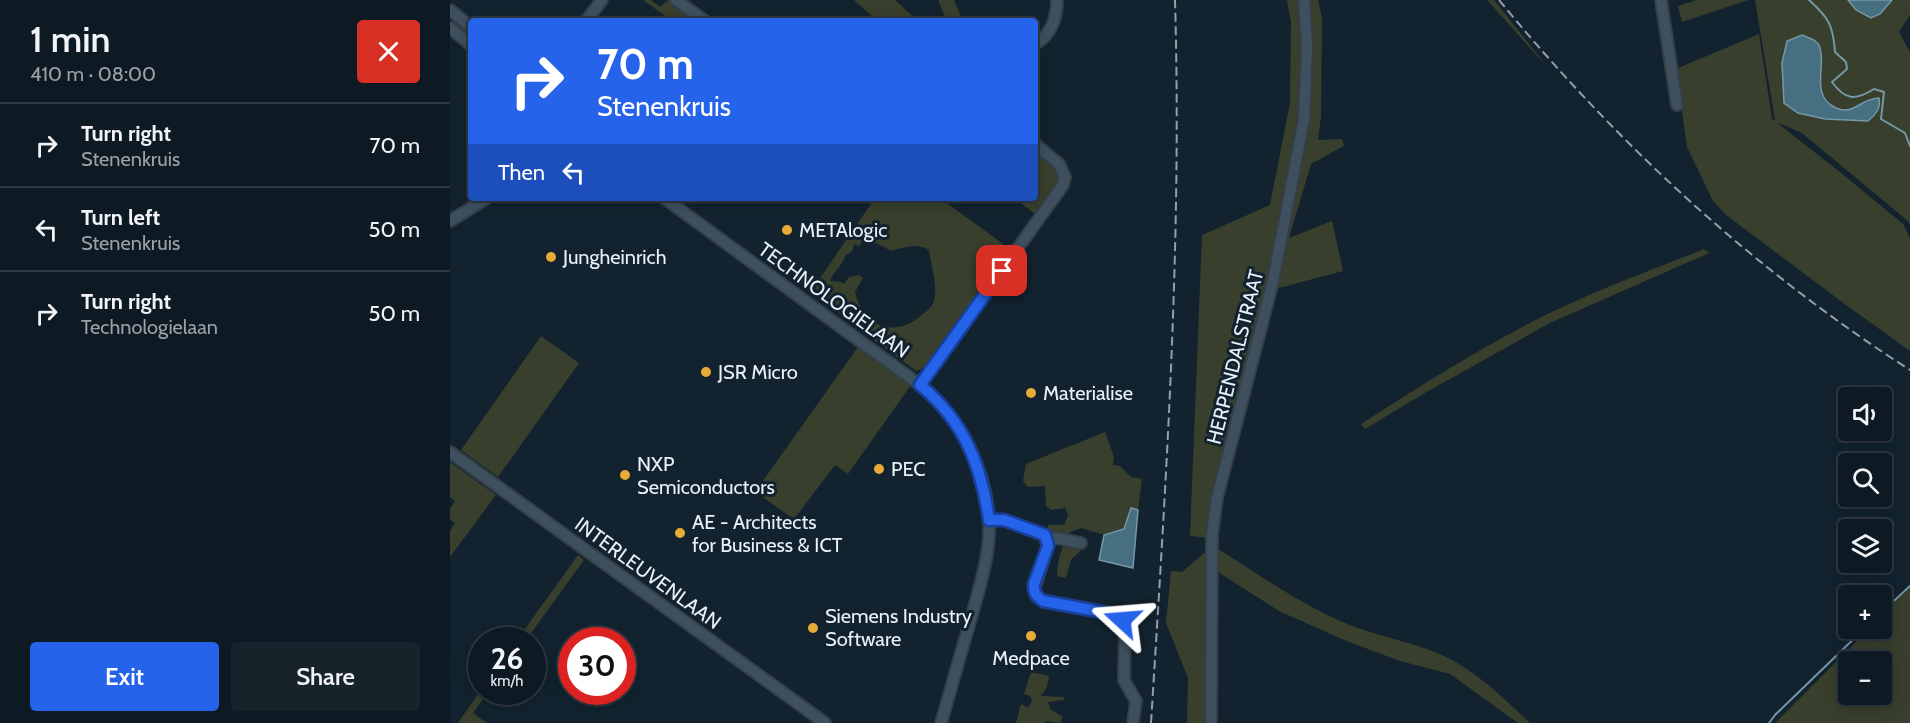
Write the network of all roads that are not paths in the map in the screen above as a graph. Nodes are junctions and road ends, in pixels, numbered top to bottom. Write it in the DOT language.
graph roads {
  1 [pos="452,0"];
  2 [pos="602,0"];
  3 [pos="676,0"];
  4 [pos="1057,0"];
  5 [pos="1304,0"];
  6 [pos="1661,0"];
  7 [pos="451,11"];
  8 [pos="588,18"];
  9 [pos="701,18"];
  10 [pos="468,25"];
  11 [pos="450,28"];
  12 [pos="1038,42"];
  13 [pos="468,43"];
  14 [pos="1677,105"];
  15 [pos="1038,147"];
  16 [pos="482,201"];
  17 [pos="668,201"];
  18 [pos="450,221"];
  19 [pos="920,385"];
  20 [pos="450,452"];
  21 [pos="989,520"];
  22 [pos="1047,539"];
  23 [pos="1081,543"];
  24 [pos="825,723"];
  25 [pos="941,723"];
  26 [pos="1133,723"];
  27 [pos="1211,723"];
  1 -- 7 [label="street"];
  2 -- 8 [label="street"];
  3 -- 9 [label="street"];
  4 -- 12 [label="street"];
  5 -- 27 [label="street, HERPENDALSTRAAT"];
  6 -- 14 [label="street"];
  7 -- 10 [label="street"];
  11 -- 13 [label="street"];
  15 -- 19 [label="street"];
  16 -- 18 [label="street"];
  17 -- 19 [label="street, TECHNOLOGIELAAN"];
  19 -- 21 [label="street, TECHNOLOGIELAAN"];
  20 -- 24 [label="street, INTERLEUVENLAAN"];
  21 -- 22 [label="street"];
  21 -- 25 [label="street, TECHNOLOGIELAAN"];
  22 -- 23 [label="street"];
  22 -- 26 [label="street"];
}
